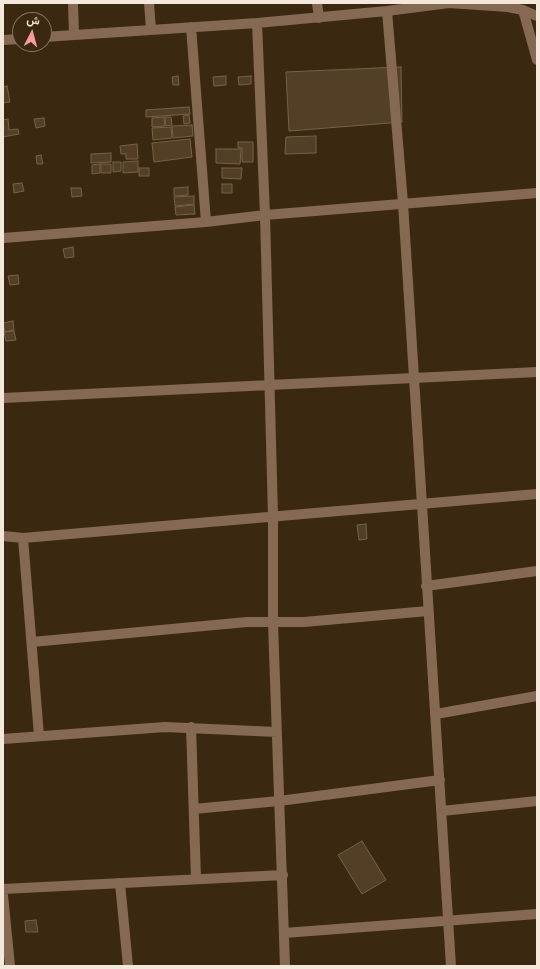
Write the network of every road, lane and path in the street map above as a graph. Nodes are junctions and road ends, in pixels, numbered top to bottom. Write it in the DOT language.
graph roads {
  1 [pos="73,3"];
  2 [pos="149,3"];
  3 [pos="317,3"];
  4 [pos="438,3"];
  5 [pos="459,3"];
  6 [pos="524,10"];
  7 [pos="387,11"];
  8 [pos="537,16"];
  9 [pos="319,18"];
  10 [pos="257,23"];
  11 [pos="191,27"];
  12 [pos="151,30"];
  13 [pos="74,35"];
  14 [pos="52,36"];
  15 [pos="537,60"];
  16 [pos="537,193"];
  17 [pos="403,203"];
  18 [pos="265,216"];
  19 [pos="206,222"];
  20 [pos="3,238"];
  21 [pos="537,372"];
  22 [pos="414,378"];
  23 [pos="269,386"];
  24 [pos="3,398"];
  25 [pos="537,494"];
  26 [pos="421,504"];
  27 [pos="273,516"];
  28 [pos="3,536"];
  29 [pos="23,538"];
  30 [pos="537,571"];
  31 [pos="426,586"];
  32 [pos="428,611"];
  33 [pos="273,623"];
  34 [pos="32,642"];
  35 [pos="537,696"];
  36 [pos="436,714"];
  37 [pos="191,727"];
  38 [pos="277,732"];
  39 [pos="39,736"];
  40 [pos="3,739"];
  41 [pos="440,780"];
  42 [pos="279,801"];
  43 [pos="537,801"];
  44 [pos="194,809"];
  45 [pos="442,811"];
  46 [pos="283,875"];
  47 [pos="196,880"];
  48 [pos="120,883"];
  49 [pos="3,889"];
  50 [pos="3,895"];
  51 [pos="537,914"];
  52 [pos="448,920"];
  53 [pos="284,933"];
  54 [pos="10,966"];
  55 [pos="128,966"];
  56 [pos="285,966"];
  57 [pos="451,966"];
  1 -- 13 [label="street"];
  2 -- 12 [label="street"];
  3 -- 9 [label="street"];
  4 -- 5 [label="street"];
  4 -- 7 [label="street"];
  5 -- 6 [label="street"];
  6 -- 8 [label="street"];
  6 -- 15 [label="street"];
  7 -- 9 [label="street"];
  7 -- 17 [label="street"];
  9 -- 10 [label="street"];
  10 -- 11 [label="street"];
  10 -- 18 [label="street"];
  11 -- 12 [label="street"];
  11 -- 19 [label="street"];
  12 -- 13 [label="street"];
  13 -- 14 [label="street"];
  16 -- 17 [label="street"];
  17 -- 18 [label="street"];
  17 -- 22 [label="street"];
  18 -- 19 [label="street"];
  18 -- 23 [label="street"];
  19 -- 20 [label="street"];
  21 -- 22 [label="street"];
  22 -- 23 [label="street"];
  22 -- 26 [label="street"];
  23 -- 24 [label="street"];
  23 -- 27 [label="street"];
  25 -- 26 [label="street"];
  26 -- 27 [label="street"];
  26 -- 31 [label="street"];
  27 -- 29 [label="street"];
  27 -- 33 [label="street"];
  28 -- 29 [label="street"];
  29 -- 34 [label="street"];
  30 -- 31 [label="street"];
  31 -- 32 [label="street"];
  32 -- 33 [label="street"];
  32 -- 36 [label="street"];
  33 -- 34 [label="street"];
  33 -- 38 [label="street"];
  34 -- 39 [label="street"];
  35 -- 36 [label="street"];
  36 -- 41 [label="street"];
  37 -- 38 [label="street"];
  37 -- 39 [label="street"];
  37 -- 44 [label="street"];
  38 -- 42 [label="street"];
  39 -- 40 [label="street"];
  41 -- 42 [label="street"];
  41 -- 45 [label="street"];
  42 -- 44 [label="street"];
  42 -- 46 [label="street"];
  43 -- 45 [label="street"];
  44 -- 47 [label="street"];
  45 -- 52 [label="street"];
  46 -- 47 [label="street"];
  46 -- 53 [label="street"];
  47 -- 48 [label="street"];
  48 -- 49 [label="street"];
  48 -- 55 [label="street"];
  50 -- 54 [label="street"];
  51 -- 52 [label="street"];
  52 -- 53 [label="street"];
  52 -- 57 [label="street"];
  53 -- 56 [label="street"];
}
